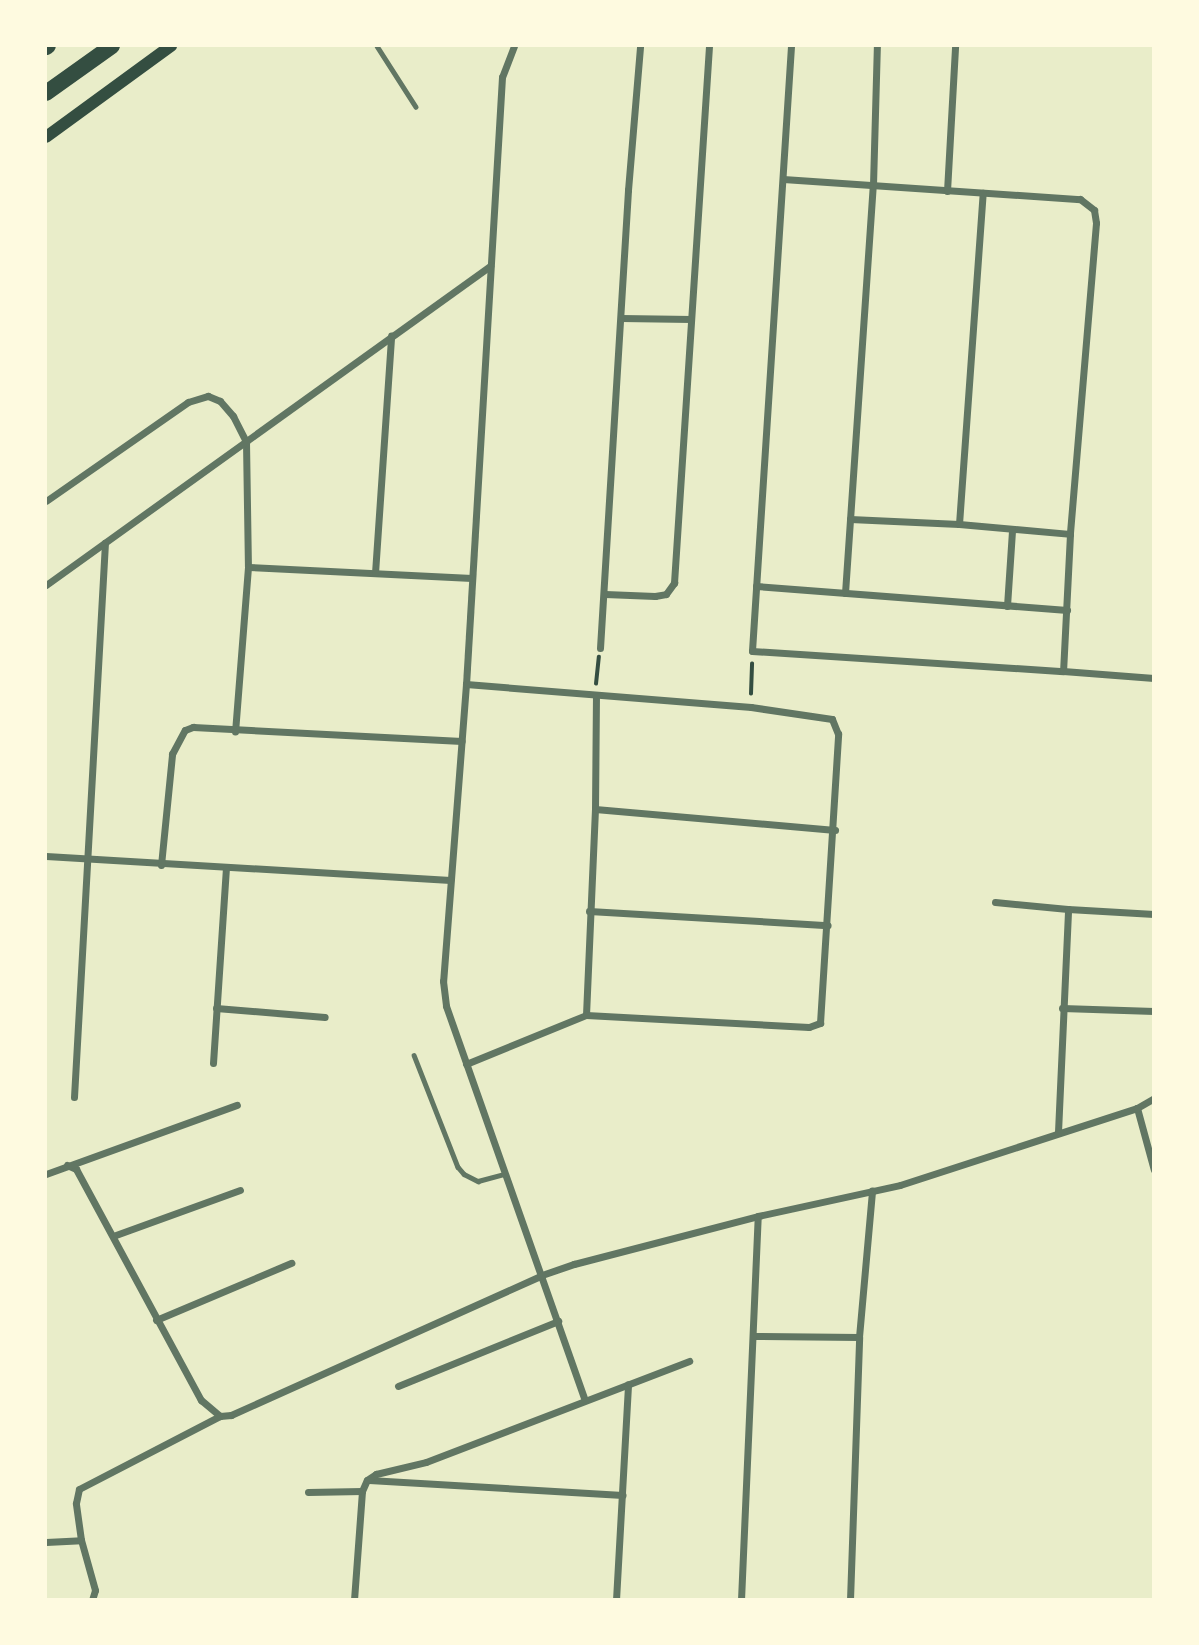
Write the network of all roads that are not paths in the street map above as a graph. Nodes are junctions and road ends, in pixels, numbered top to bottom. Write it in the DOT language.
graph roads {
  1 [pos="113,46"];
  2 [pos="171,46"];
  3 [pos="377,46"];
  4 [pos="514,46"];
  5 [pos="640,46"];
  6 [pos="709,46"];
  7 [pos="791,46"];
  8 [pos="877,46"];
  9 [pos="955,46"];
  10 [pos="46,93"];
  11 [pos="416,107"];
  12 [pos="46,137"];
  13 [pos="783,179"];
  14 [pos="873,185"];
  15 [pos="947,191"];
  16 [pos="983,193"];
  17 [pos="490,266"];
  18 [pos="621,318"];
  19 [pos="691,320"];
  20 [pos="391,336"];
  21 [pos="246,442"];
  22 [pos="46,501"];
  23 [pos="850,519"];
  24 [pos="959,524"];
  25 [pos="1012,530"];
  26 [pos="1070,534"];
  27 [pos="105,543"];
  28 [pos="248,567"];
  29 [pos="375,573"];
  30 [pos="472,578"];
  31 [pos="46,585"];
  32 [pos="756,586"];
  33 [pos="845,593"];
  34 [pos="605,594"];
  35 [pos="1007,606"];
  36 [pos="1067,610"];
  37 [pos="600,648"];
  38 [pos="1063,671"];
  39 [pos="1153,678"];
  40 [pos="466,684"];
  41 [pos="596,695"];
  42 [pos="234,731"];
  43 [pos="462,741"];
  44 [pos="595,809"];
  45 [pos="835,830"];
  46 [pos="46,856"];
  47 [pos="88,860"];
  48 [pos="161,865"];
  49 [pos="226,869"];
  50 [pos="450,880"];
  51 [pos="995,902"];
  52 [pos="1068,909"];
  53 [pos="589,911"];
  54 [pos="1153,914"];
  55 [pos="828,925"];
  56 [pos="216,1008"];
  57 [pos="1062,1008"];
  58 [pos="1153,1012"];
  59 [pos="586,1015"];
  60 [pos="325,1017"];
  61 [pos="414,1055"];
  62 [pos="213,1063"];
  63 [pos="466,1064"];
  64 [pos="74,1097"];
  65 [pos="1153,1098"];
  66 [pos="237,1105"];
  67 [pos="1137,1108"];
  68 [pos="1058,1132"];
  69 [pos="67,1165"];
  70 [pos="1153,1170"];
  71 [pos="46,1174"];
  72 [pos="506,1174"];
  73 [pos="240,1190"];
  74 [pos="872,1191"];
  75 [pos="758,1216"];
  76 [pos="113,1236"];
  77 [pos="291,1263"];
  78 [pos="542,1275"];
  79 [pos="156,1320"];
  80 [pos="558,1321"];
  81 [pos="754,1336"];
  82 [pos="859,1337"];
  83 [pos="689,1361"];
  84 [pos="628,1384"];
  85 [pos="398,1386"];
  86 [pos="585,1399"];
  87 [pos="220,1416"];
  88 [pos="367,1480"];
  89 [pos="362,1491"];
  90 [pos="308,1492"];
  91 [pos="623,1495"];
  92 [pos="81,1540"];
  93 [pos="46,1542"];
  94 [pos="92,1600"];
  95 [pos="354,1600"];
  96 [pos="616,1600"];
  97 [pos="741,1600"];
  98 [pos="850,1600"];
  1 -- 10 [label="highway"];
  2 -- 12 [label="main road"];
  3 -- 11 [label="lane"];
  4 -- 17 [label="street"];
  5 -- 18 [label="street"];
  6 -- 19 [label="street"];
  7 -- 13 [label="street"];
  8 -- 14 [label="street"];
  9 -- 15 [label="street"];
  13 -- 14 [label="street"];
  13 -- 32 [label="street"];
  14 -- 15 [label="street"];
  14 -- 23 [label="street"];
  15 -- 16 [label="street"];
  16 -- 24 [label="street"];
  16 -- 26 [label="street"];
  17 -- 20 [label="street"];
  17 -- 30 [label="street"];
  18 -- 19 [label="street"];
  18 -- 34 [label="street"];
  19 -- 34 [label="street"];
  20 -- 21 [label="street"];
  20 -- 29 [label="street"];
  21 -- 22 [label="street"];
  21 -- 27 [label="street"];
  21 -- 28 [label="street"];
  23 -- 24 [label="street"];
  23 -- 33 [label="street"];
  24 -- 25 [label="street"];
  25 -- 26 [label="street"];
  25 -- 35 [label="street"];
  26 -- 36 [label="street"];
  27 -- 31 [label="street"];
  27 -- 47 [label="street"];
  28 -- 29 [label="street"];
  28 -- 42 [label="street"];
  29 -- 30 [label="street"];
  30 -- 40 [label="street"];
  32 -- 33 [label="street"];
  32 -- 38 [label="street"];
  33 -- 35 [label="street"];
  34 -- 37 [label="street"];
  35 -- 36 [label="street"];
  36 -- 38 [label="street"];
  38 -- 39 [label="street"];
  40 -- 41 [label="street"];
  40 -- 43 [label="street"];
  41 -- 44 [label="street"];
  41 -- 45 [label="street"];
  42 -- 43 [label="street"];
  42 -- 48 [label="street"];
  43 -- 50 [label="street"];
  44 -- 45 [label="street"];
  44 -- 53 [label="street"];
  45 -- 55 [label="street"];
  46 -- 47 [label="street"];
  47 -- 48 [label="street"];
  47 -- 64 [label="street"];
  48 -- 49 [label="street"];
  49 -- 50 [label="street"];
  49 -- 56 [label="street"];
  50 -- 63 [label="street"];
  51 -- 52 [label="street"];
  52 -- 54 [label="street"];
  52 -- 57 [label="street"];
  53 -- 55 [label="street"];
  53 -- 59 [label="street"];
  55 -- 59 [label="street"];
  56 -- 60 [label="street"];
  56 -- 62 [label="street"];
  57 -- 58 [label="street"];
  57 -- 68 [label="street"];
  59 -- 63 [label="street"];
  61 -- 72 [label="lane"];
  63 -- 72 [label="street"];
  65 -- 67 [label="street"];
  66 -- 69 [label="street"];
  67 -- 68 [label="street"];
  67 -- 70 [label="street"];
  68 -- 74 [label="street"];
  69 -- 71 [label="street"];
  69 -- 76 [label="street"];
  72 -- 78 [label="street"];
  73 -- 76 [label="street"];
  74 -- 75 [label="street"];
  74 -- 82 [label="street"];
  75 -- 78 [label="street"];
  75 -- 81 [label="street"];
  76 -- 79 [label="street"];
  77 -- 79 [label="street"];
  78 -- 80 [label="street"];
  78 -- 87 [label="street"];
  79 -- 87 [label="street"];
  80 -- 85 [label="street"];
  80 -- 86 [label="street"];
  81 -- 82 [label="street"];
  81 -- 97 [label="street"];
  82 -- 98 [label="street"];
  83 -- 84 [label="street"];
  84 -- 86 [label="street"];
  84 -- 91 [label="street"];
  86 -- 88 [label="street"];
  87 -- 92 [label="street"];
  88 -- 89 [label="street"];
  88 -- 91 [label="street"];
  89 -- 90 [label="street"];
  89 -- 95 [label="street"];
  91 -- 96 [label="street"];
  92 -- 93 [label="street"];
  92 -- 94 [label="street"];
}
